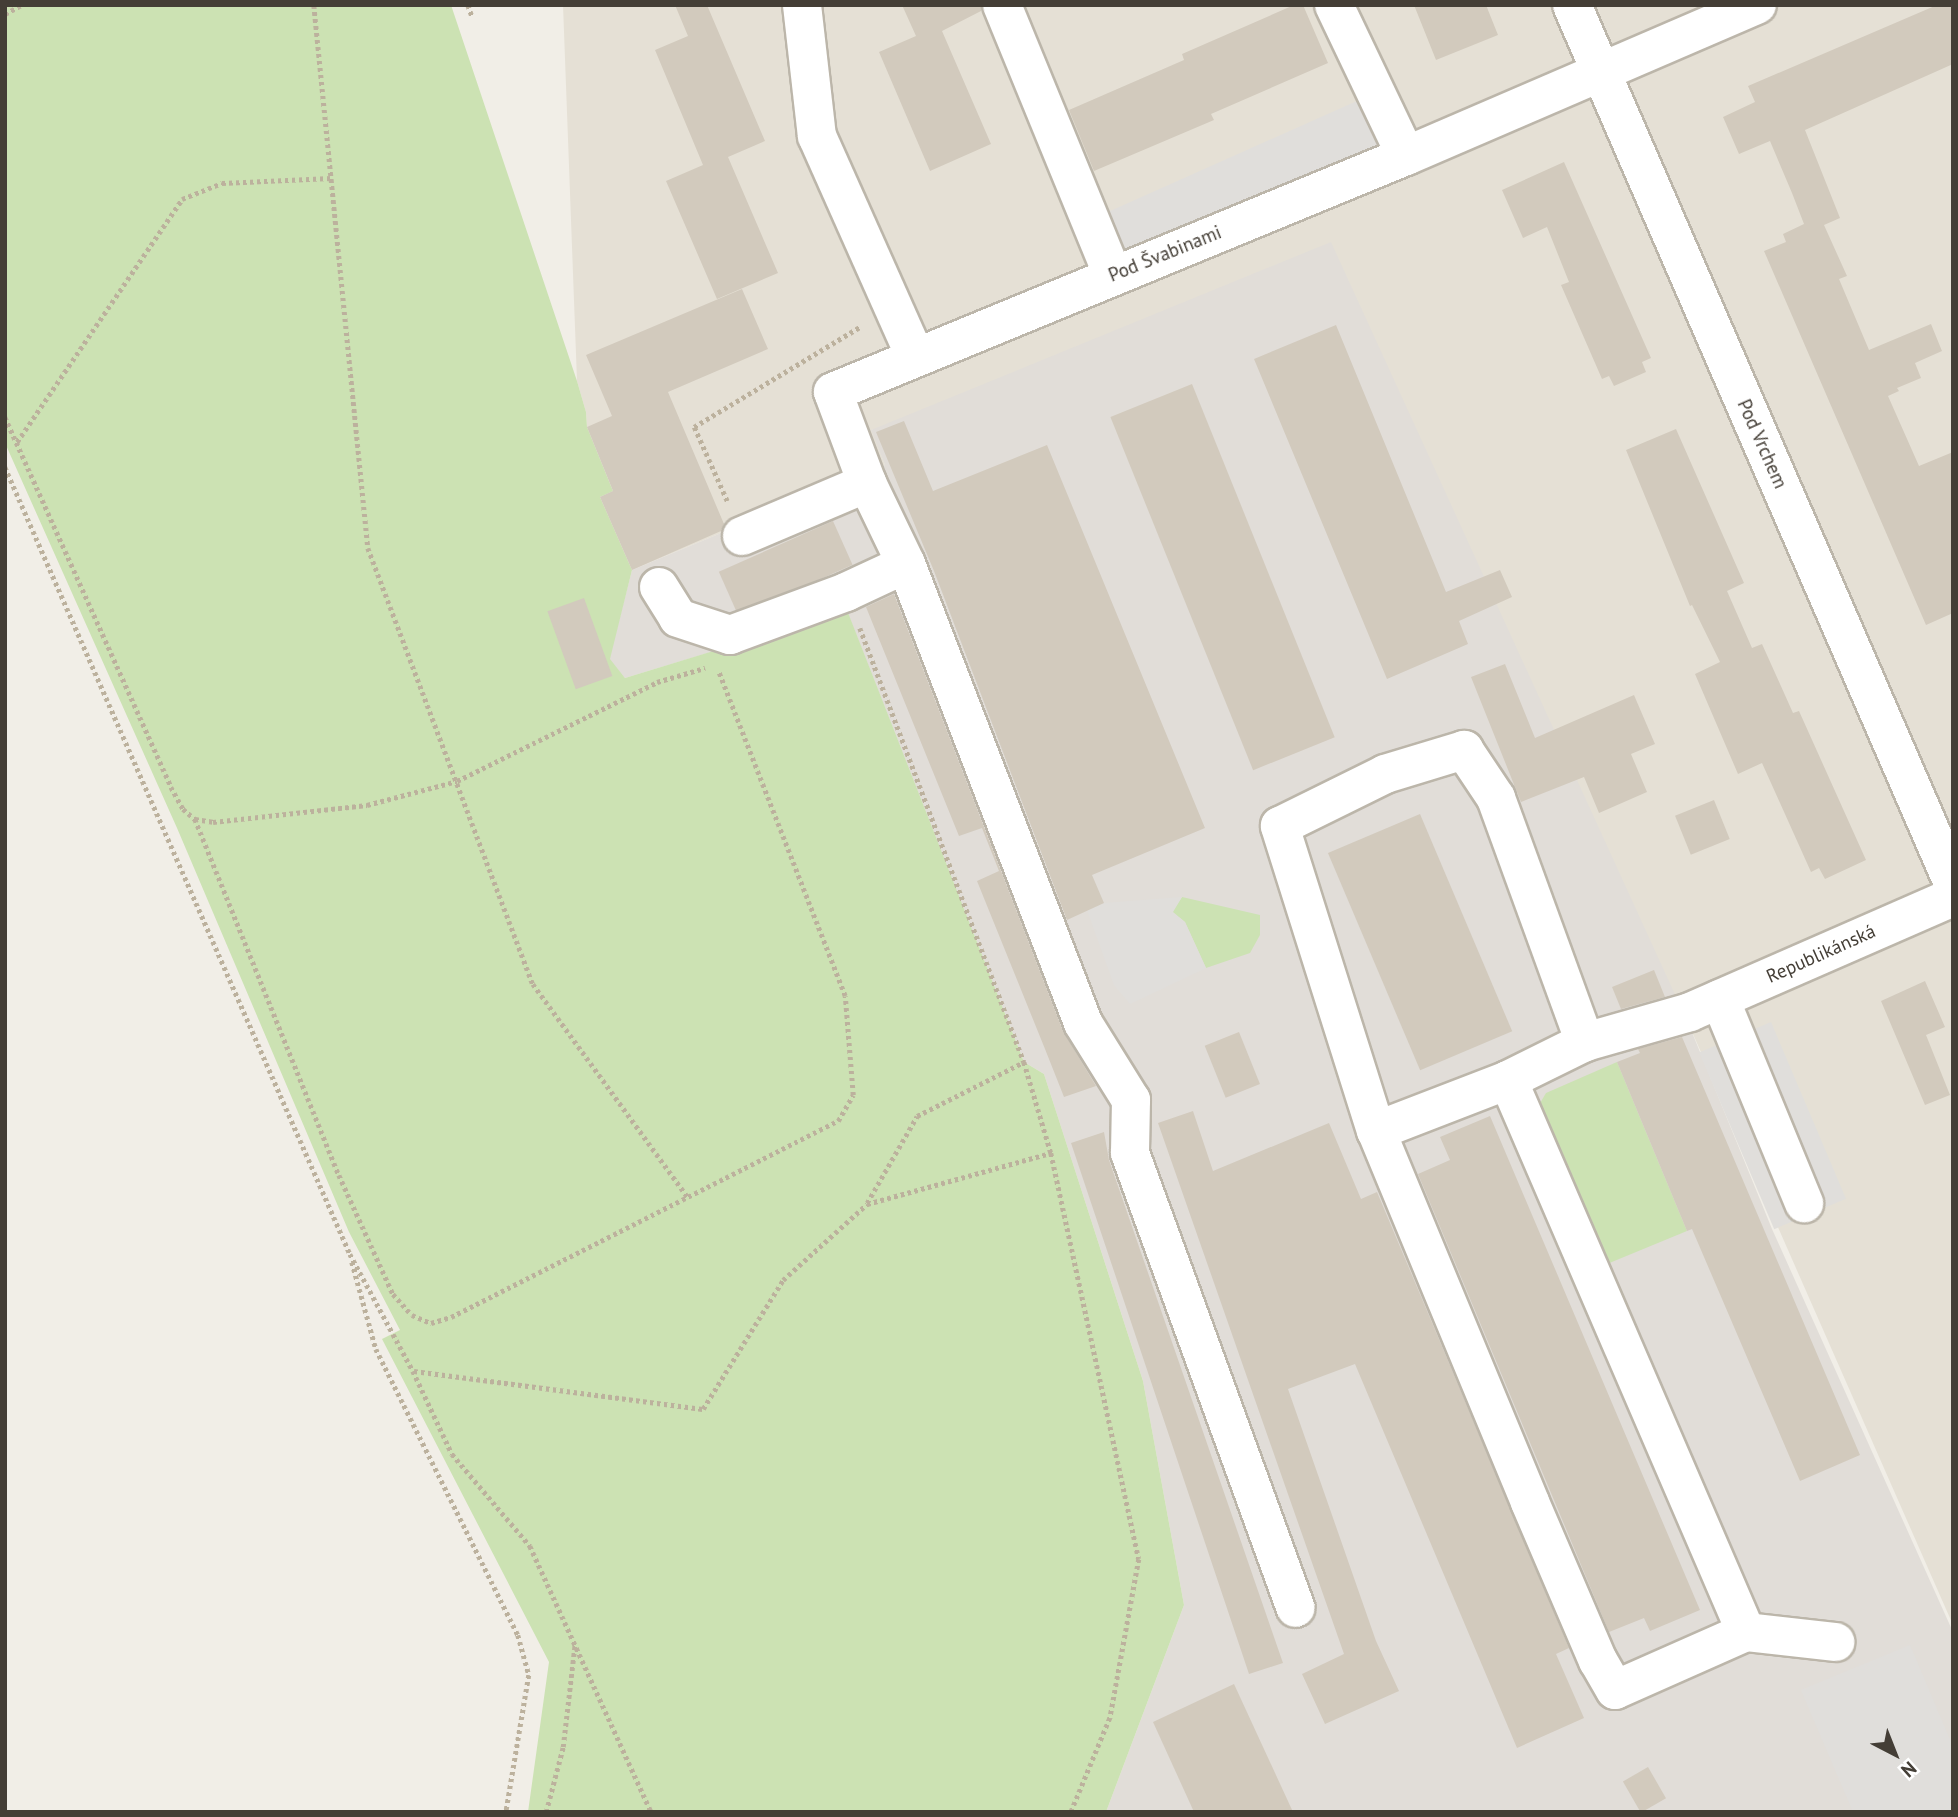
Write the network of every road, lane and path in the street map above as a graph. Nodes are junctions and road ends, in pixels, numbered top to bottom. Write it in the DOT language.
graph roads {
  1 [pos="21,5"];
  2 [pos="314,5"];
  3 [pos="468,5"];
  4 [pos="802,5"];
  5 [pos="1002,5"];
  6 [pos="1334,5"];
  7 [pos="1572,5"];
  8 [pos="1758,5"];
  9 [pos="5,14"];
  10 [pos="472,16"];
  11 [pos="1600,73"];
  12 [pos="1406,156"];
  13 [pos="331,178"];
  14 [pos="1113,276"];
  15 [pos="894,307"];
  16 [pos="915,356"];
  17 [pos="5,417"];
  18 [pos="17,443"];
  19 [pos="5,467"];
  20 [pos="867,483"];
  21 [pos="742,536"];
  22 [pos="906,564"];
  23 [pos="659,587"];
  24 [pos="846,592"];
  25 [pos="457,780"];
  26 [pos="195,819"];
  27 [pos="1953,883"];
  28 [pos="1953,897"];
  29 [pos="1705,1005"];
  30 [pos="1585,1042"];
  31 [pos="1024,1062"];
  32 [pos="1508,1080"];
  33 [pos="1376,1130"];
  34 [pos="1051,1153"];
  35 [pos="688,1197"];
  36 [pos="1804,1203"];
  37 [pos="867,1204"];
  38 [pos="350,1254"];
  39 [pos="413,1371"];
  40 [pos="1296,1608"];
  41 [pos="1746,1632"];
  42 [pos="1835,1642"];
  43 [pos="575,1644"];
  44 [pos="506,1812"];
  45 [pos="546,1812"];
  46 [pos="651,1812"];
  47 [pos="1071,1812"];
  1 -- 9 [label="path"];
  2 -- 13 [label="path"];
  3 -- 10 [label="path"];
  4 -- 15 [label="street"];
  5 -- 14 [label="street"];
  6 -- 12 [label="street"];
  7 -- 11 [label="street, Pod Vrchem"];
  8 -- 11 [label="street, Pod Švabinami"];
  11 -- 12 [label="street, Pod Švabinami"];
  11 -- 27 [label="street, Pod Vrchem"];
  12 -- 14 [label="street, Pod Švabinami"];
  13 -- 18 [label="path"];
  13 -- 25 [label="path"];
  14 -- 16 [label="street, Pod Švabinami"];
  15 -- 16 [label="street"];
  15 -- 21 [label="path"];
  16 -- 20 [label="street, Pod Švabinami"];
  17 -- 18 [label="path"];
  18 -- 26 [label="path"];
  19 -- 38 [label="path"];
  20 -- 21 [label="street"];
  20 -- 22 [label="street"];
  22 -- 24 [label="street"];
  22 -- 40 [label="street"];
  23 -- 24 [label="street"];
  24 -- 31 [label="path"];
  25 -- 26 [label="path"];
  25 -- 35 [label="path"];
  25 -- 35 [label="path"];
  26 -- 35 [label="path"];
  28 -- 29 [label="street, Republikánská"];
  29 -- 30 [label="street, Republikánská"];
  29 -- 36 [label="street"];
  30 -- 32 [label="street, Republikánská"];
  30 -- 33 [label="street"];
  31 -- 34 [label="path"];
  31 -- 37 [label="path"];
  32 -- 33 [label="street, Republikánská"];
  32 -- 41 [label="street"];
  33 -- 41 [label="street"];
  34 -- 37 [label="path"];
  34 -- 47 [label="path"];
  37 -- 39 [label="path"];
  38 -- 39 [label="path"];
  38 -- 44 [label="path"];
  39 -- 43 [label="path"];
  41 -- 42 [label="street"];
  43 -- 45 [label="path"];
  43 -- 46 [label="path"];
}
